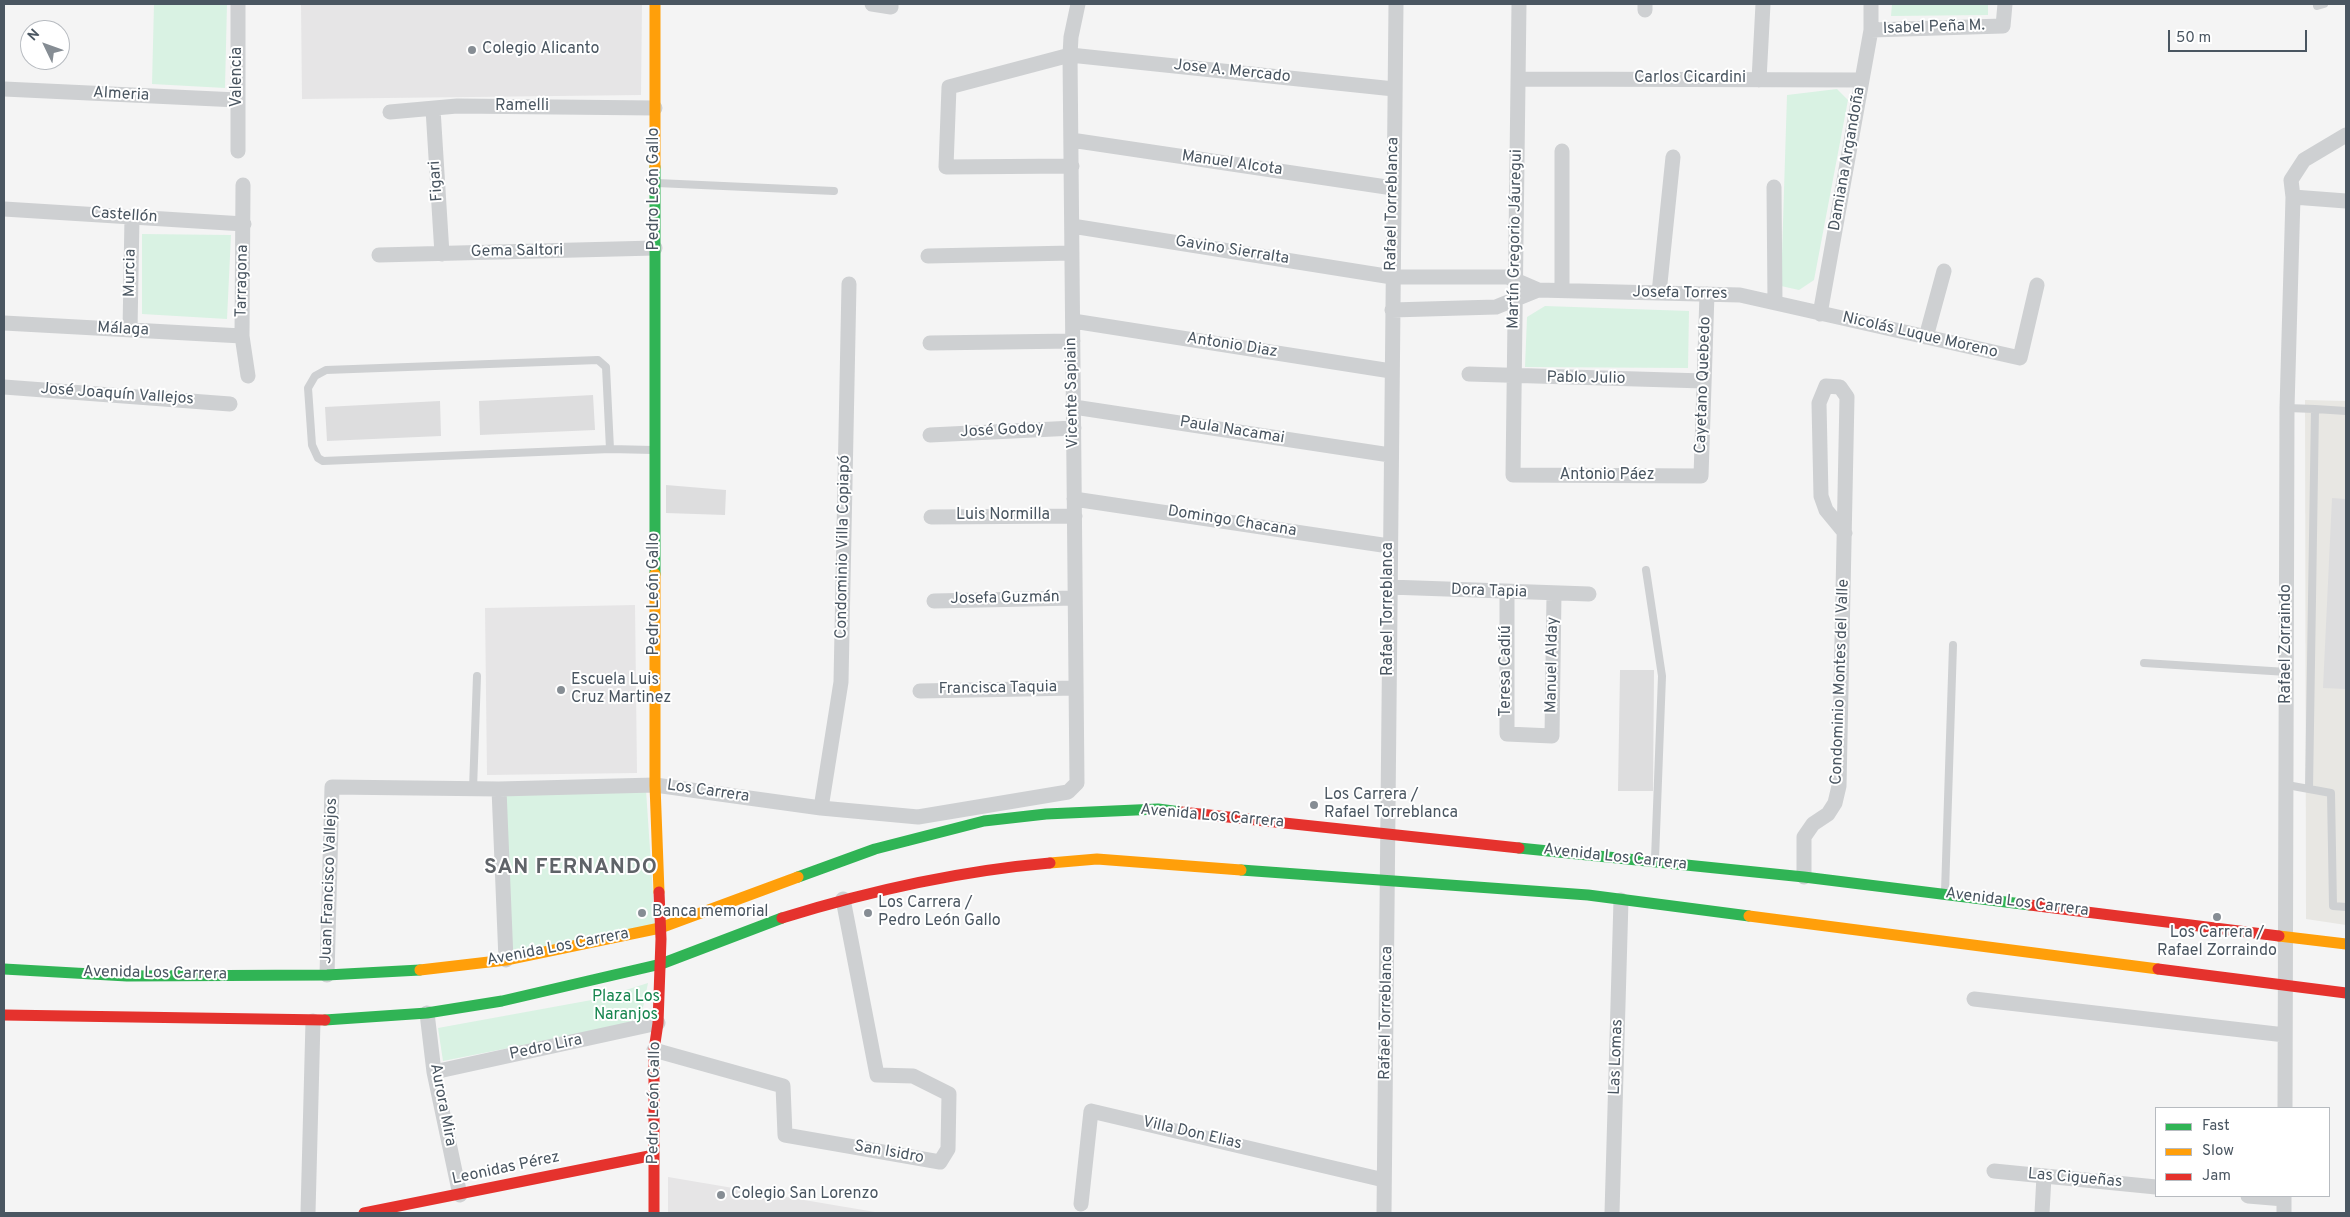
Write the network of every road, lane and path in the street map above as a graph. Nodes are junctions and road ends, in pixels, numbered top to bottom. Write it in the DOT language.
graph roads {
  1 [pos="238,4"];
  2 [pos="655,4"];
  3 [pos="872,4"];
  4 [pos="891,4"];
  5 [pos="1078,4"];
  6 [pos="1396,4"];
  7 [pos="1519,4"];
  8 [pos="1763,4"];
  9 [pos="1870,4"];
  10 [pos="2005,4"];
  11 [pos="1871,30"];
  12 [pos="1070,55"];
  13 [pos="1518,79"];
  14 [pos="1759,80"];
  15 [pos="1862,80"];
  16 [pos="4,89"];
  17 [pos="1394,89"];
  18 [pos="238,100"];
  19 [pos="433,108"];
  20 [pos="654,108"];
  21 [pos="390,112"];
  22 [pos="2346,135"];
  23 [pos="1071,140"];
  24 [pos="238,151"];
  25 [pos="1562,151"];
  26 [pos="1673,157"];
  27 [pos="1072,166"];
  28 [pos="654,183"];
  29 [pos="243,185"];
  30 [pos="1774,187"];
  31 [pos="1393,188"];
  32 [pos="834,191"];
  33 [pos="2293,197"];
  34 [pos="2346,201"];
  35 [pos="4,208"];
  36 [pos="132,217"];
  37 [pos="244,224"];
  38 [pos="1072,226"];
  39 [pos="655,248"];
  40 [pos="1072,253"];
  41 [pos="442,254"];
  42 [pos="379,256"];
  43 [pos="928,256"];
  44 [pos="1944,271"];
  45 [pos="1392,277"];
  46 [pos="1516,281"];
  47 [pos="849,284"];
  48 [pos="2037,285"];
  49 [pos="1538,290"];
  50 [pos="1562,290"];
  51 [pos="1659,293"];
  52 [pos="1707,294"];
  53 [pos="1516,299"];
  54 [pos="1775,302"];
  55 [pos="1392,310"];
  56 [pos="1820,314"];
  57 [pos="1073,321"];
  58 [pos="4,323"];
  59 [pos="130,330"];
  60 [pos="242,336"];
  61 [pos="1926,337"];
  62 [pos="1073,341"];
  63 [pos="930,343"];
  64 [pos="1391,370"];
  65 [pos="1469,374"];
  66 [pos="248,376"];
  67 [pos="1514,377"];
  68 [pos="1704,381"];
  69 [pos="4,386"];
  70 [pos="230,404"];
  71 [pos="1074,407"];
  72 [pos="2287,408"];
  73 [pos="2315,409"];
  74 [pos="2346,411"];
  75 [pos="1074,428"];
  76 [pos="930,435"];
  77 [pos="610,449"];
  78 [pos="655,450"];
  79 [pos="1390,455"];
  80 [pos="1513,475"];
  81 [pos="1701,476"];
  82 [pos="1074,498"];
  83 [pos="1074,516"];
  84 [pos="931,517"];
  85 [pos="1845,533"];
  86 [pos="1389,546"];
  87 [pos="1646,570"];
  88 [pos="1389,587"];
  89 [pos="1507,593"];
  90 [pos="1554,594"];
  91 [pos="1589,594"];
  92 [pos="1075,598"];
  93 [pos="934,601"];
  94 [pos="1953,645"];
  95 [pos="2144,663"];
  96 [pos="2287,672"];
  97 [pos="477,676"];
  98 [pos="1076,688"];
  99 [pos="920,691"];
  100 [pos="1552,736"];
  101 [pos="1077,783"];
  102 [pos="655,785"];
  103 [pos="2287,785"];
  104 [pos="332,787"];
  105 [pos="472,789"];
  106 [pos="499,789"];
  107 [pos="2309,790"];
  108 [pos="821,808"];
  109 [pos="1389,835"];
  110 [pos="1655,862"];
  111 [pos="1804,877"];
  112 [pos="1388,880"];
  113 [pos="1945,894"];
  114 [pos="843,898"];
  115 [pos="1621,900"];
  116 [pos="2346,907"];
  117 [pos="660,928"];
  118 [pos="2285,936"];
  119 [pos="2346,944"];
  120 [pos="506,960"];
  121 [pos="661,964"];
  122 [pos="4,969"];
  123 [pos="327,975"];
  124 [pos="2285,985"];
  125 [pos="2346,993"];
  126 [pos="1974,999"];
  127 [pos="427,1013"];
  128 [pos="4,1015"];
  129 [pos="312,1021"];
  130 [pos="658,1023"];
  131 [pos="2285,1034"];
  132 [pos="654,1050"];
  133 [pos="434,1072"];
  134 [pos="2285,1107"];
  135 [pos="654,1155"];
  136 [pos="1994,1172"];
  137 [pos="2044,1176"];
  138 [pos="1384,1180"];
  139 [pos="2155,1187"];
  140 [pos="460,1195"];
  141 [pos="2253,1197"];
  142 [pos="2284,1203"];
  143 [pos="1081,1204"];
  144 [pos="308,1213"];
  145 [pos="364,1213"];
  146 [pos="654,1213"];
  147 [pos="1384,1213"];
  148 [pos="1612,1213"];
  149 [pos="2042,1213"];
  1 -- 18 [label="street, Valencia"];
  2 -- 20 [label="main road, Pedro León Gallo"];
  3 -- 4 [label="street"];
  5 -- 12 [label="street, Vicente Sapiain"];
  6 -- 17 [label="street, Rafael Torreblanca"];
  7 -- 13 [label="street, Martín Gregorio Jáuregui"];
  8 -- 14 [label="street"];
  9 -- 11 [label="street, Damiana Argandoña"];
  10 -- 11 [label="street, Isabel Peña M."];
  11 -- 15 [label="street, Damiana Argandoña"];
  12 -- 17 [label="street, Jose A. Mercado"];
  12 -- 23 [label="street, Vicente Sapiain"];
  12 -- 27 [label="street"];
  13 -- 14 [label="street, Carlos Cicardini"];
  13 -- 46 [label="street, Martín Gregorio Jáuregui"];
  14 -- 15 [label="street, Carlos Cicardini"];
  15 -- 56 [label="street, Damiana Argandoña"];
  16 -- 18 [label="street, Almeria"];
  17 -- 31 [label="street, Rafael Torreblanca"];
  18 -- 24 [label="street, Valencia"];
  19 -- 20 [label="street, Ramelli"];
  19 -- 21 [label="street, Ramelli"];
  19 -- 41 [label="street, Figari"];
  20 -- 28 [label="main road, Pedro León Gallo"];
  22 -- 33 [label="street, Rafael Zorraindo"];
  23 -- 27 [label="street, Vicente Sapiain"];
  23 -- 31 [label="street, Manuel Alcota"];
  25 -- 50 [label="street"];
  26 -- 51 [label="street"];
  27 -- 38 [label="street, Vicente Sapiain"];
  28 -- 32 [label="lane"];
  28 -- 39 [label="main road, Pedro León Gallo"];
  29 -- 37 [label="street, Tarragona"];
  30 -- 54 [label="street"];
  31 -- 45 [label="street, Rafael Torreblanca"];
  33 -- 34 [label="street"];
  33 -- 72 [label="street, Rafael Zorraindo"];
  35 -- 36 [label="street, Castellón"];
  36 -- 37 [label="street, Castellón"];
  36 -- 59 [label="street, Murcia"];
  37 -- 60 [label="street, Tarragona"];
  38 -- 40 [label="street, Vicente Sapiain"];
  38 -- 45 [label="street, Gavino Sierralta"];
  39 -- 41 [label="street, Gema Saltori"];
  39 -- 78 [label="main road, Pedro León Gallo"];
  40 -- 43 [label="street"];
  40 -- 57 [label="street, Vicente Sapiain"];
  41 -- 42 [label="street, Gema Saltori"];
  44 -- 61 [label="street"];
  45 -- 46 [label="street, Josefa Torres"];
  45 -- 55 [label="street, Rafael Torreblanca"];
  46 -- 49 [label="street, Josefa Torres"];
  46 -- 53 [label="street, Martín Gregorio Jáuregui"];
  47 -- 108 [label="street, Condominio Villa Copiapó"];
  48 -- 61 [label="street, Nicolás Luque Moreno"];
  49 -- 50 [label="street, Josefa Torres"];
  49 -- 53 [label="street, Josefa Torres"];
  50 -- 51 [label="street, Josefa Torres"];
  51 -- 52 [label="street, Josefa Torres"];
  52 -- 54 [label="street, Josefa Torres"];
  52 -- 68 [label="street, Cayetano Quebedo"];
  53 -- 55 [label="street, Josefa Torres"];
  53 -- 67 [label="street, Martín Gregorio Jáuregui"];
  54 -- 56 [label="street, Josefa Torres"];
  55 -- 64 [label="street, Rafael Torreblanca"];
  56 -- 61 [label="street, Nicolás Luque Moreno"];
  57 -- 62 [label="street, Vicente Sapiain"];
  57 -- 64 [label="street, Antonio Diaz"];
  58 -- 59 [label="street, Málaga"];
  59 -- 60 [label="street, Málaga"];
  60 -- 66 [label="street, Tarragona"];
  62 -- 63 [label="street"];
  62 -- 71 [label="street, Vicente Sapiain"];
  64 -- 79 [label="street, Rafael Torreblanca"];
  65 -- 67 [label="street, Pablo Julio"];
  67 -- 68 [label="street, Pablo Julio"];
  67 -- 80 [label="street, Martín Gregorio Jáuregui"];
  68 -- 81 [label="street, Cayetano Quebedo"];
  69 -- 70 [label="street, José Joaquín Vallejos"];
  71 -- 75 [label="street, Vicente Sapiain"];
  71 -- 79 [label="street, Paula Nacamai"];
  72 -- 73 [label="lane"];
  72 -- 96 [label="street, Rafael Zorraindo"];
  73 -- 74 [label="lane"];
  73 -- 107 [label="lane"];
  75 -- 76 [label="street, José Godoy"];
  75 -- 82 [label="street, Vicente Sapiain"];
  77 -- 77 [label="lane"];
  77 -- 78 [label="lane"];
  78 -- 102 [label="main road, Pedro León Gallo"];
  79 -- 86 [label="street, Rafael Torreblanca"];
  80 -- 81 [label="street, Antonio Páez"];
  82 -- 83 [label="street, Vicente Sapiain"];
  82 -- 86 [label="street, Domingo Chacana"];
  83 -- 84 [label="street, Luis Normilla"];
  83 -- 92 [label="street, Vicente Sapiain"];
  85 -- 85 [label="street, Condominio Montes del Valle"];
  85 -- 111 [label="street, Condominio Montes del Valle"];
  86 -- 88 [label="street, Rafael Torreblanca"];
  87 -- 110 [label="lane"];
  88 -- 89 [label="street, Dora Tapia"];
  88 -- 109 [label="street, Rafael Torreblanca"];
  89 -- 90 [label="street, Dora Tapia"];
  89 -- 100 [label="street, Teresa Cadiú"];
  90 -- 91 [label="street, Dora Tapia"];
  90 -- 100 [label="street, Manuel Alday"];
  92 -- 93 [label="street, Josefa Guzmán"];
  92 -- 98 [label="street, Vicente Sapiain"];
  94 -- 113 [label="lane"];
  95 -- 96 [label="lane"];
  96 -- 103 [label="street, Rafael Zorraindo"];
  97 -- 105 [label="lane"];
  98 -- 99 [label="street, Francisca Taquia"];
  98 -- 101 [label="street, Vicente Sapiain"];
  101 -- 108 [label="street, Los Carrera"];
  102 -- 106 [label="street, Los Carrera"];
  102 -- 108 [label="street, Los Carrera"];
  102 -- 117 [label="main road, Pedro León Gallo"];
  103 -- 107 [label="lane"];
  103 -- 118 [label="street, Rafael Zorraindo"];
  104 -- 105 [label="street, Los Carrera"];
  104 -- 123 [label="street, Juan Francisco Vallejos"];
  105 -- 106 [label="street, Los Carrera"];
  106 -- 120 [label="street"];
  107 -- 116 [label="lane"];
  109 -- 110 [label="main road, Avenida Los Carrera"];
  109 -- 112 [label="street, Rafael Torreblanca"];
  109 -- 117 [label="main road, Avenida Los Carrera"];
  110 -- 111 [label="main road, Avenida Los Carrera"];
  111 -- 113 [label="main road, Avenida Los Carrera"];
  112 -- 114 [label="main road"];
  112 -- 115 [label="main road"];
  112 -- 138 [label="street, Rafael Torreblanca"];
  113 -- 118 [label="main road, Avenida Los Carrera"];
  114 -- 121 [label="main road"];
  114 -- 132 [label="street, San Isidro"];
  115 -- 124 [label="main road"];
  115 -- 148 [label="street, Las Lomas"];
  117 -- 120 [label="main road, Avenida Los Carrera"];
  117 -- 121 [label="main road, Pedro León Gallo"];
  118 -- 119 [label="main road, Avenida Los Carrera"];
  118 -- 124 [label="street, Rafael Zorraindo"];
  120 -- 123 [label="main road, Avenida Los Carrera"];
  121 -- 127 [label="main road"];
  121 -- 130 [label="main road, Pedro León Gallo"];
  122 -- 123 [label="main road, Avenida Los Carrera"];
  124 -- 125 [label="main road"];
  124 -- 131 [label="street, Rafael Zorraindo"];
  126 -- 131 [label="street"];
  127 -- 129 [label="main road"];
  127 -- 133 [label="street, Aurora Mira"];
  128 -- 129 [label="main road"];
  129 -- 144 [label="street"];
  130 -- 132 [label="main road, Pedro León Gallo"];
  130 -- 133 [label="street, Pedro Lira"];
  131 -- 134 [label="street, Rafael Zorraindo"];
  132 -- 135 [label="main road, Pedro León Gallo"];
  133 -- 140 [label="street, Aurora Mira"];
  135 -- 140 [label="main road, Leonidas Pérez"];
  135 -- 146 [label="main road, Pedro León Gallo"];
  136 -- 137 [label="street, Las Cigueñas"];
  137 -- 139 [label="street, Las Cigueñas"];
  137 -- 149 [label="street"];
  138 -- 143 [label="street, Villa Don Elias"];
  138 -- 147 [label="street, Rafael Torreblanca"];
  140 -- 145 [label="main road, Leonidas Pérez"];
  141 -- 142 [label="street"];
}
